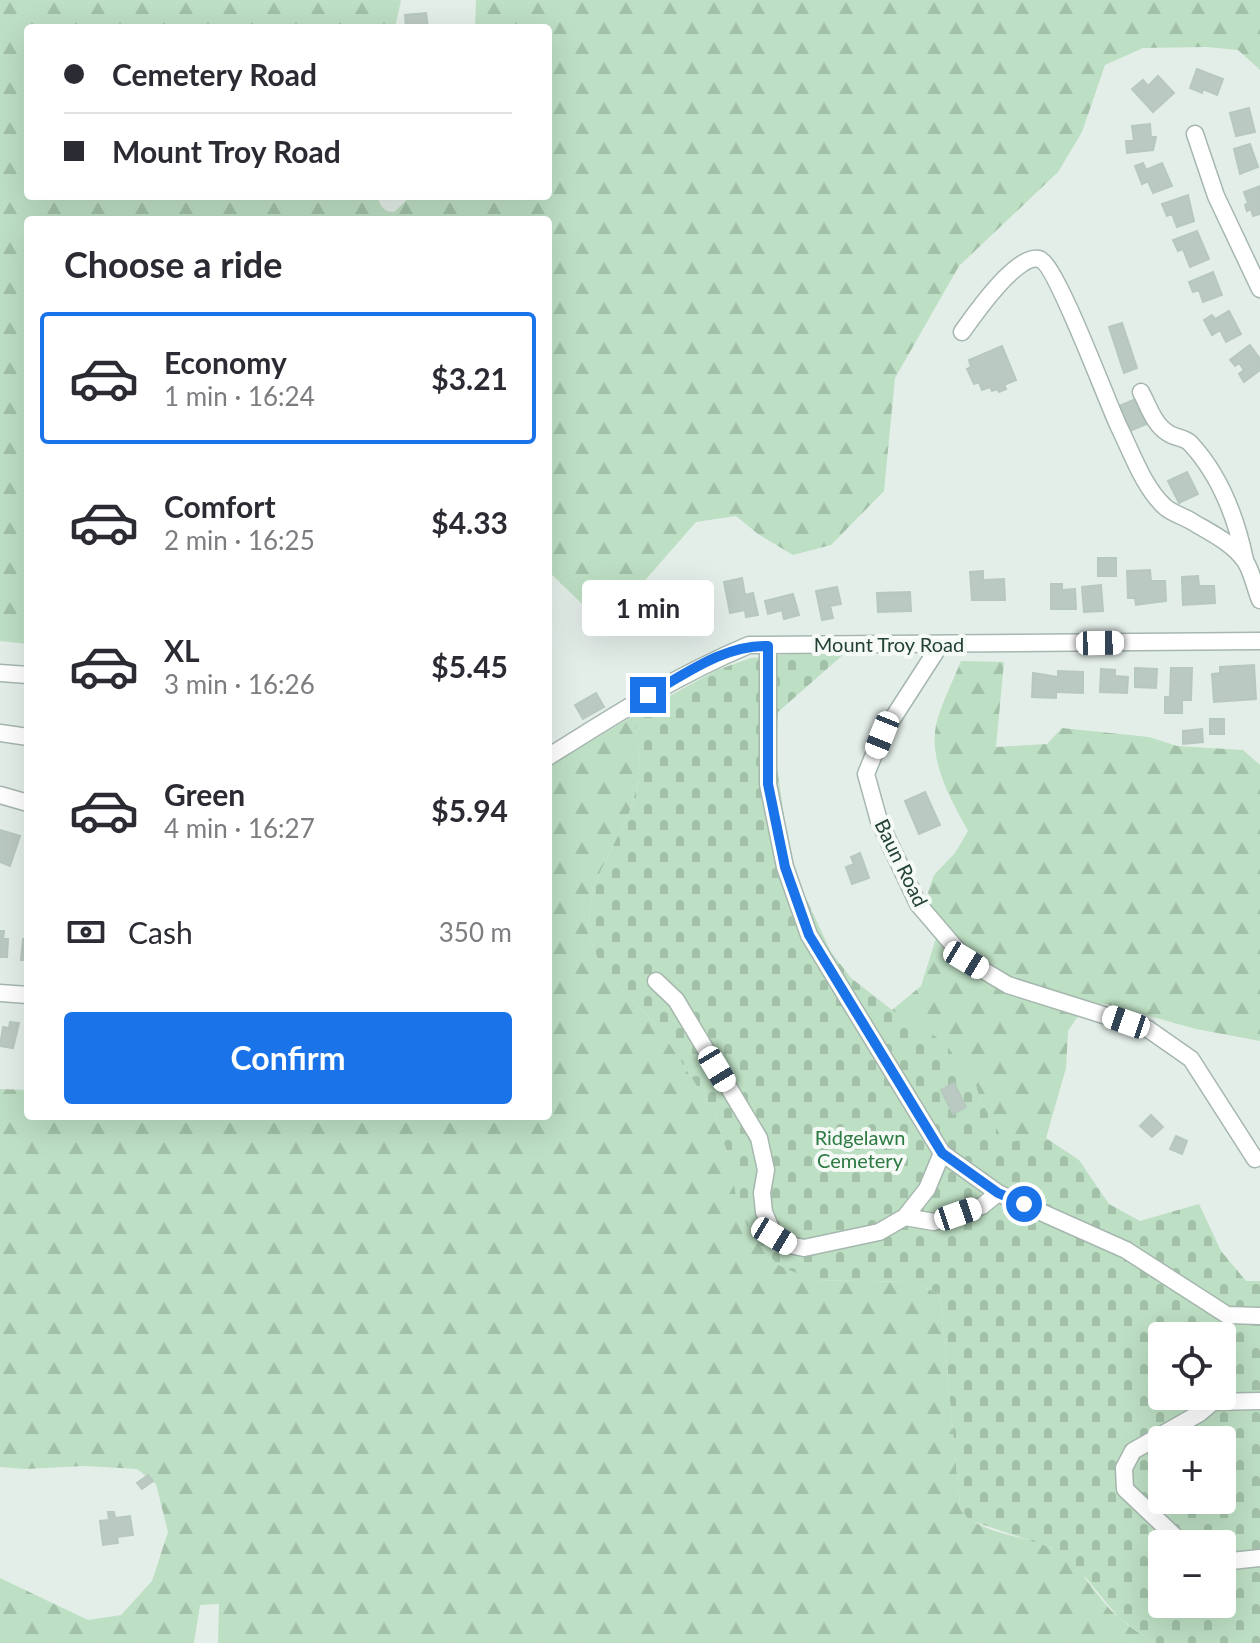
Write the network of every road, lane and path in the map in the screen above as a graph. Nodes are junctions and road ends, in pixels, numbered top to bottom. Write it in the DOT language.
graph roads {
  1 [pos="1195,134"];
  2 [pos="1260,289"];
  3 [pos="962,332"];
  4 [pos="1141,392"];
  5 [pos="1246,561"];
  6 [pos="1260,600"];
  7 [pos="1260,641"];
  8 [pos="940,645"];
  9 [pos="768,646"];
  10 [pos="0,673"];
  11 [pos="24,675"];
  12 [pos="0,733"];
  13 [pos="24,736"];
  14 [pos="552,754"];
  15 [pos="0,795"];
  16 [pos="24,802"];
  17 [pos="656,981"];
  18 [pos="0,993"];
  19 [pos="24,995"];
  20 [pos="942,1153"];
  21 [pos="1255,1159"];
  22 [pos="998,1193"];
  23 [pos="905,1217"];
  24 [pos="1260,1316"];
  25 [pos="1260,1401"];
  26 [pos="1168,1530"];
  27 [pos="1260,1558"];
  28 [pos="1236,1561"];
  1 -- 2 [label="street"];
  3 -- 5 [label="street"];
  4 -- 5 [label="street"];
  5 -- 6 [label="street"];
  7 -- 8 [label="street, Mount Troy Road"];
  8 -- 9 [label="street, Mount Troy Road"];
  8 -- 21 [label="street, Baun Road"];
  9 -- 14 [label="street, Mount Troy Road"];
  9 -- 20 [label="street"];
  10 -- 11 [label="street"];
  12 -- 13 [label="street"];
  15 -- 16 [label="street"];
  17 -- 23 [label="street"];
  18 -- 19 [label="street"];
  20 -- 22 [label="street"];
  20 -- 23 [label="street"];
  22 -- 23 [label="street"];
  22 -- 24 [label="street"];
  25 -- 26 [label="street"];
  27 -- 28 [label="street"];
}
